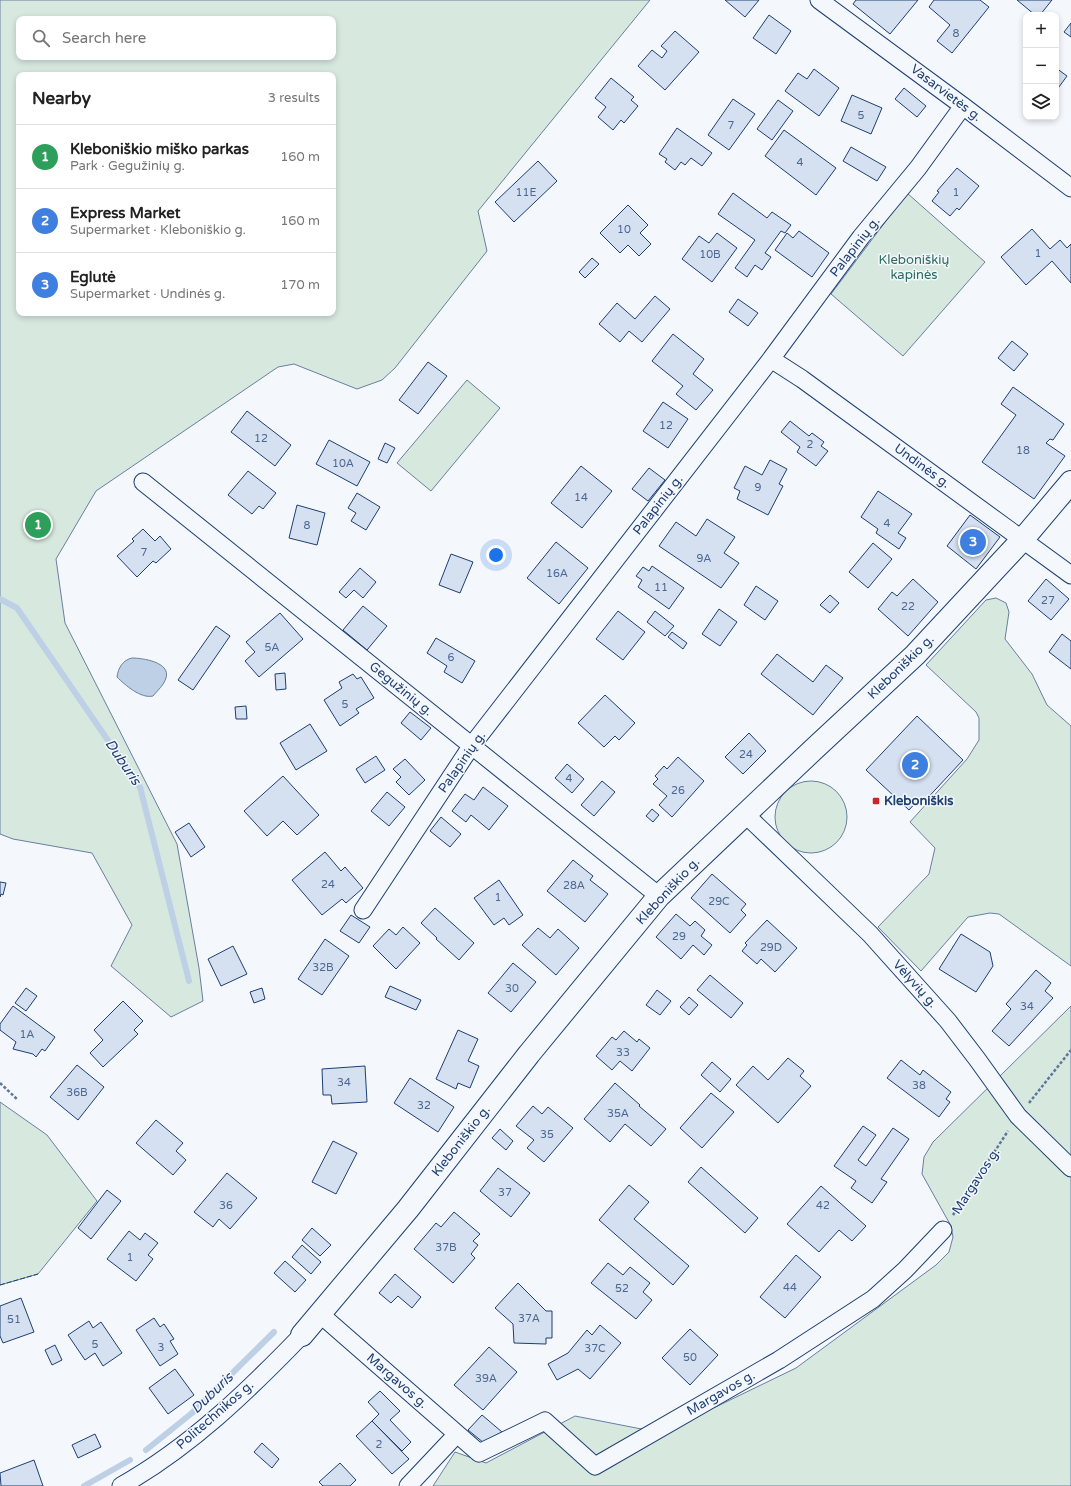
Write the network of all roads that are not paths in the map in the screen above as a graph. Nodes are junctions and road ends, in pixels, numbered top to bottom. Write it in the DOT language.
graph roads {
  1 [pos="819,0"];
  2 [pos="963,106"];
  3 [pos="1071,188"];
  4 [pos="771,358"];
  5 [pos="143,482"];
  6 [pos="1071,482"];
  7 [pos="1023,539"];
  8 [pos="1071,575"];
  9 [pos="472,745"];
  10 [pos="745,814"];
  11 [pos="659,896"];
  12 [pos="363,910"];
  13 [pos="1071,1168"];
  14 [pos="943,1230"];
  15 [pos="320,1314"];
  16 [pos="302,1335"];
  17 [pos="457,1434"];
  18 [pos="121,1486"];
  19 [pos="408,1486"];
  1 -- 2 [label="street, Vasarvietės g."];
  2 -- 3 [label="street, Vasarvietės g."];
  2 -- 4 [label="street, Palapinių g."];
  4 -- 7 [label="street, Undinės g."];
  4 -- 9 [label="street, Palapinių g."];
  5 -- 9 [label="street, Gegužinių g."];
  6 -- 7 [label="street, Kleboniškio g."];
  7 -- 8 [label="street, Undinės g."];
  7 -- 10 [label="street, Kleboniškio g."];
  9 -- 11 [label="street, Gegužinių g."];
  9 -- 12 [label="street, Palapinių g."];
  10 -- 11 [label="street, Kleboniškio g."];
  10 -- 13 [label="street, Vėlyvių g."];
  11 -- 15 [label="street, Kleboniškio g."];
  14 -- 17 [label="street, Margavos g."];
  15 -- 16 [label="street, Kleboniškio g."];
  15 -- 17 [label="street, Margavos g."];
  16 -- 18 [label="street, Politechnikos g."];
  17 -- 19 [label="street"];
}
